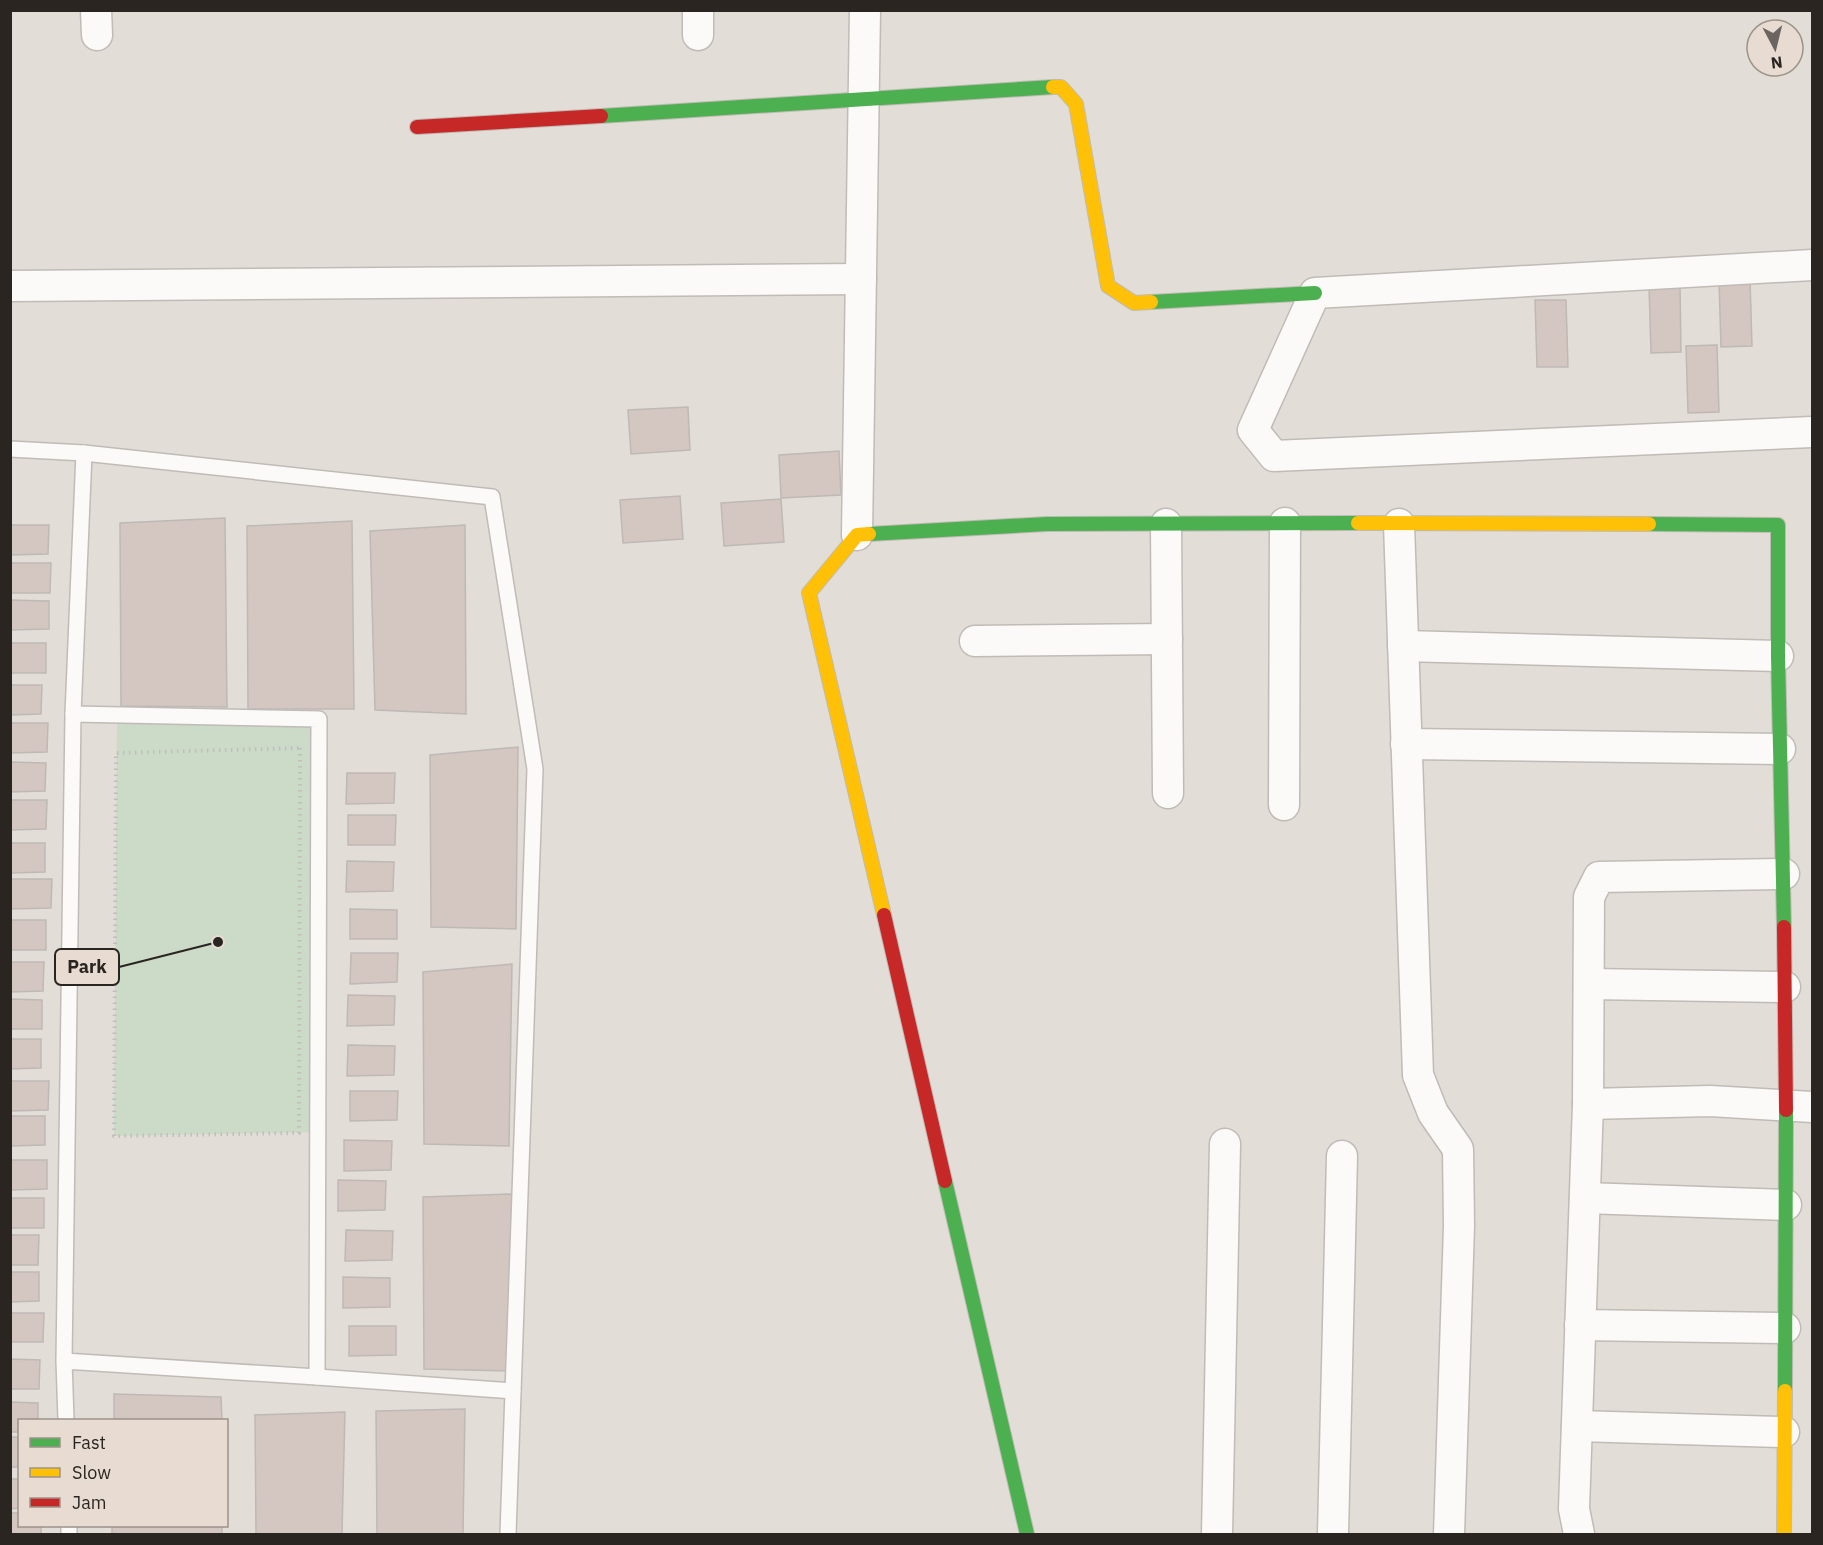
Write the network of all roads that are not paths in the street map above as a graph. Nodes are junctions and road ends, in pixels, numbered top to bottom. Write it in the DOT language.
graph roads {
  1 [pos="865,10"];
  2 [pos="864,99"];
  3 [pos="417,127"];
  4 [pos="1812,265"];
  5 [pos="861,279"];
  6 [pos="10,286"];
  7 [pos="1315,293"];
  8 [pos="1812,432"];
  9 [pos="10,449"];
  10 [pos="84,453"];
  11 [pos="1285,523"];
  12 [pos="1166,524"];
  13 [pos="1399,524"];
  14 [pos="857,535"];
  15 [pos="1167,639"];
  16 [pos="975,641"];
  17 [pos="1403,646"];
  18 [pos="1778,656"];
  19 [pos="74,714"];
  20 [pos="1406,744"];
  21 [pos="1780,749"];
  22 [pos="1168,793"];
  23 [pos="1284,805"];
  24 [pos="1784,874"];
  25 [pos="1589,984"];
  26 [pos="1785,987"];
  27 [pos="1588,1104"];
  28 [pos="1799,1106"];
  29 [pos="1225,1144"];
  30 [pos="1342,1156"];
  31 [pos="1585,1198"];
  32 [pos="1786,1205"];
  33 [pos="1580,1325"];
  34 [pos="1785,1328"];
  35 [pos="64,1361"];
  36 [pos="317,1377"];
  37 [pos="513,1391"];
  38 [pos="66,1419"];
  39 [pos="1577,1426"];
  40 [pos="1784,1432"];
  41 [pos="508,1534"];
  42 [pos="1027,1534"];
  43 [pos="1217,1534"];
  44 [pos="1333,1534"];
  45 [pos="1449,1534"];
  46 [pos="1579,1534"];
  47 [pos="1784,1534"];
  1 -- 2 [label="street"];
  2 -- 3 [label="street"];
  2 -- 5 [label="street"];
  2 -- 7 [label="street"];
  4 -- 7 [label="street"];
  5 -- 6 [label="street"];
  5 -- 14 [label="street"];
  7 -- 8 [label="street"];
  9 -- 10 [label="lane"];
  10 -- 19 [label="lane"];
  10 -- 37 [label="lane"];
  11 -- 12 [label="street"];
  11 -- 13 [label="street"];
  11 -- 23 [label="street"];
  12 -- 14 [label="street"];
  12 -- 15 [label="street"];
  13 -- 17 [label="street"];
  13 -- 18 [label="street"];
  14 -- 42 [label="street"];
  15 -- 16 [label="street"];
  15 -- 22 [label="street"];
  17 -- 18 [label="street"];
  17 -- 20 [label="street"];
  18 -- 21 [label="street"];
  19 -- 35 [label="lane"];
  19 -- 36 [label="lane"];
  20 -- 21 [label="street"];
  20 -- 45 [label="street"];
  21 -- 24 [label="street"];
  24 -- 25 [label="street"];
  24 -- 26 [label="street"];
  25 -- 26 [label="street"];
  25 -- 27 [label="street"];
  26 -- 28 [label="street"];
  27 -- 28 [label="street"];
  27 -- 31 [label="street"];
  28 -- 32 [label="street"];
  29 -- 43 [label="street"];
  30 -- 44 [label="street"];
  31 -- 32 [label="street"];
  31 -- 33 [label="street"];
  32 -- 34 [label="street"];
  33 -- 34 [label="street"];
  33 -- 39 [label="street"];
  34 -- 40 [label="street"];
  35 -- 36 [label="lane"];
  35 -- 38 [label="lane"];
  36 -- 37 [label="lane"];
  37 -- 41 [label="lane"];
  39 -- 40 [label="street"];
  39 -- 46 [label="street"];
  40 -- 47 [label="street"];
}
